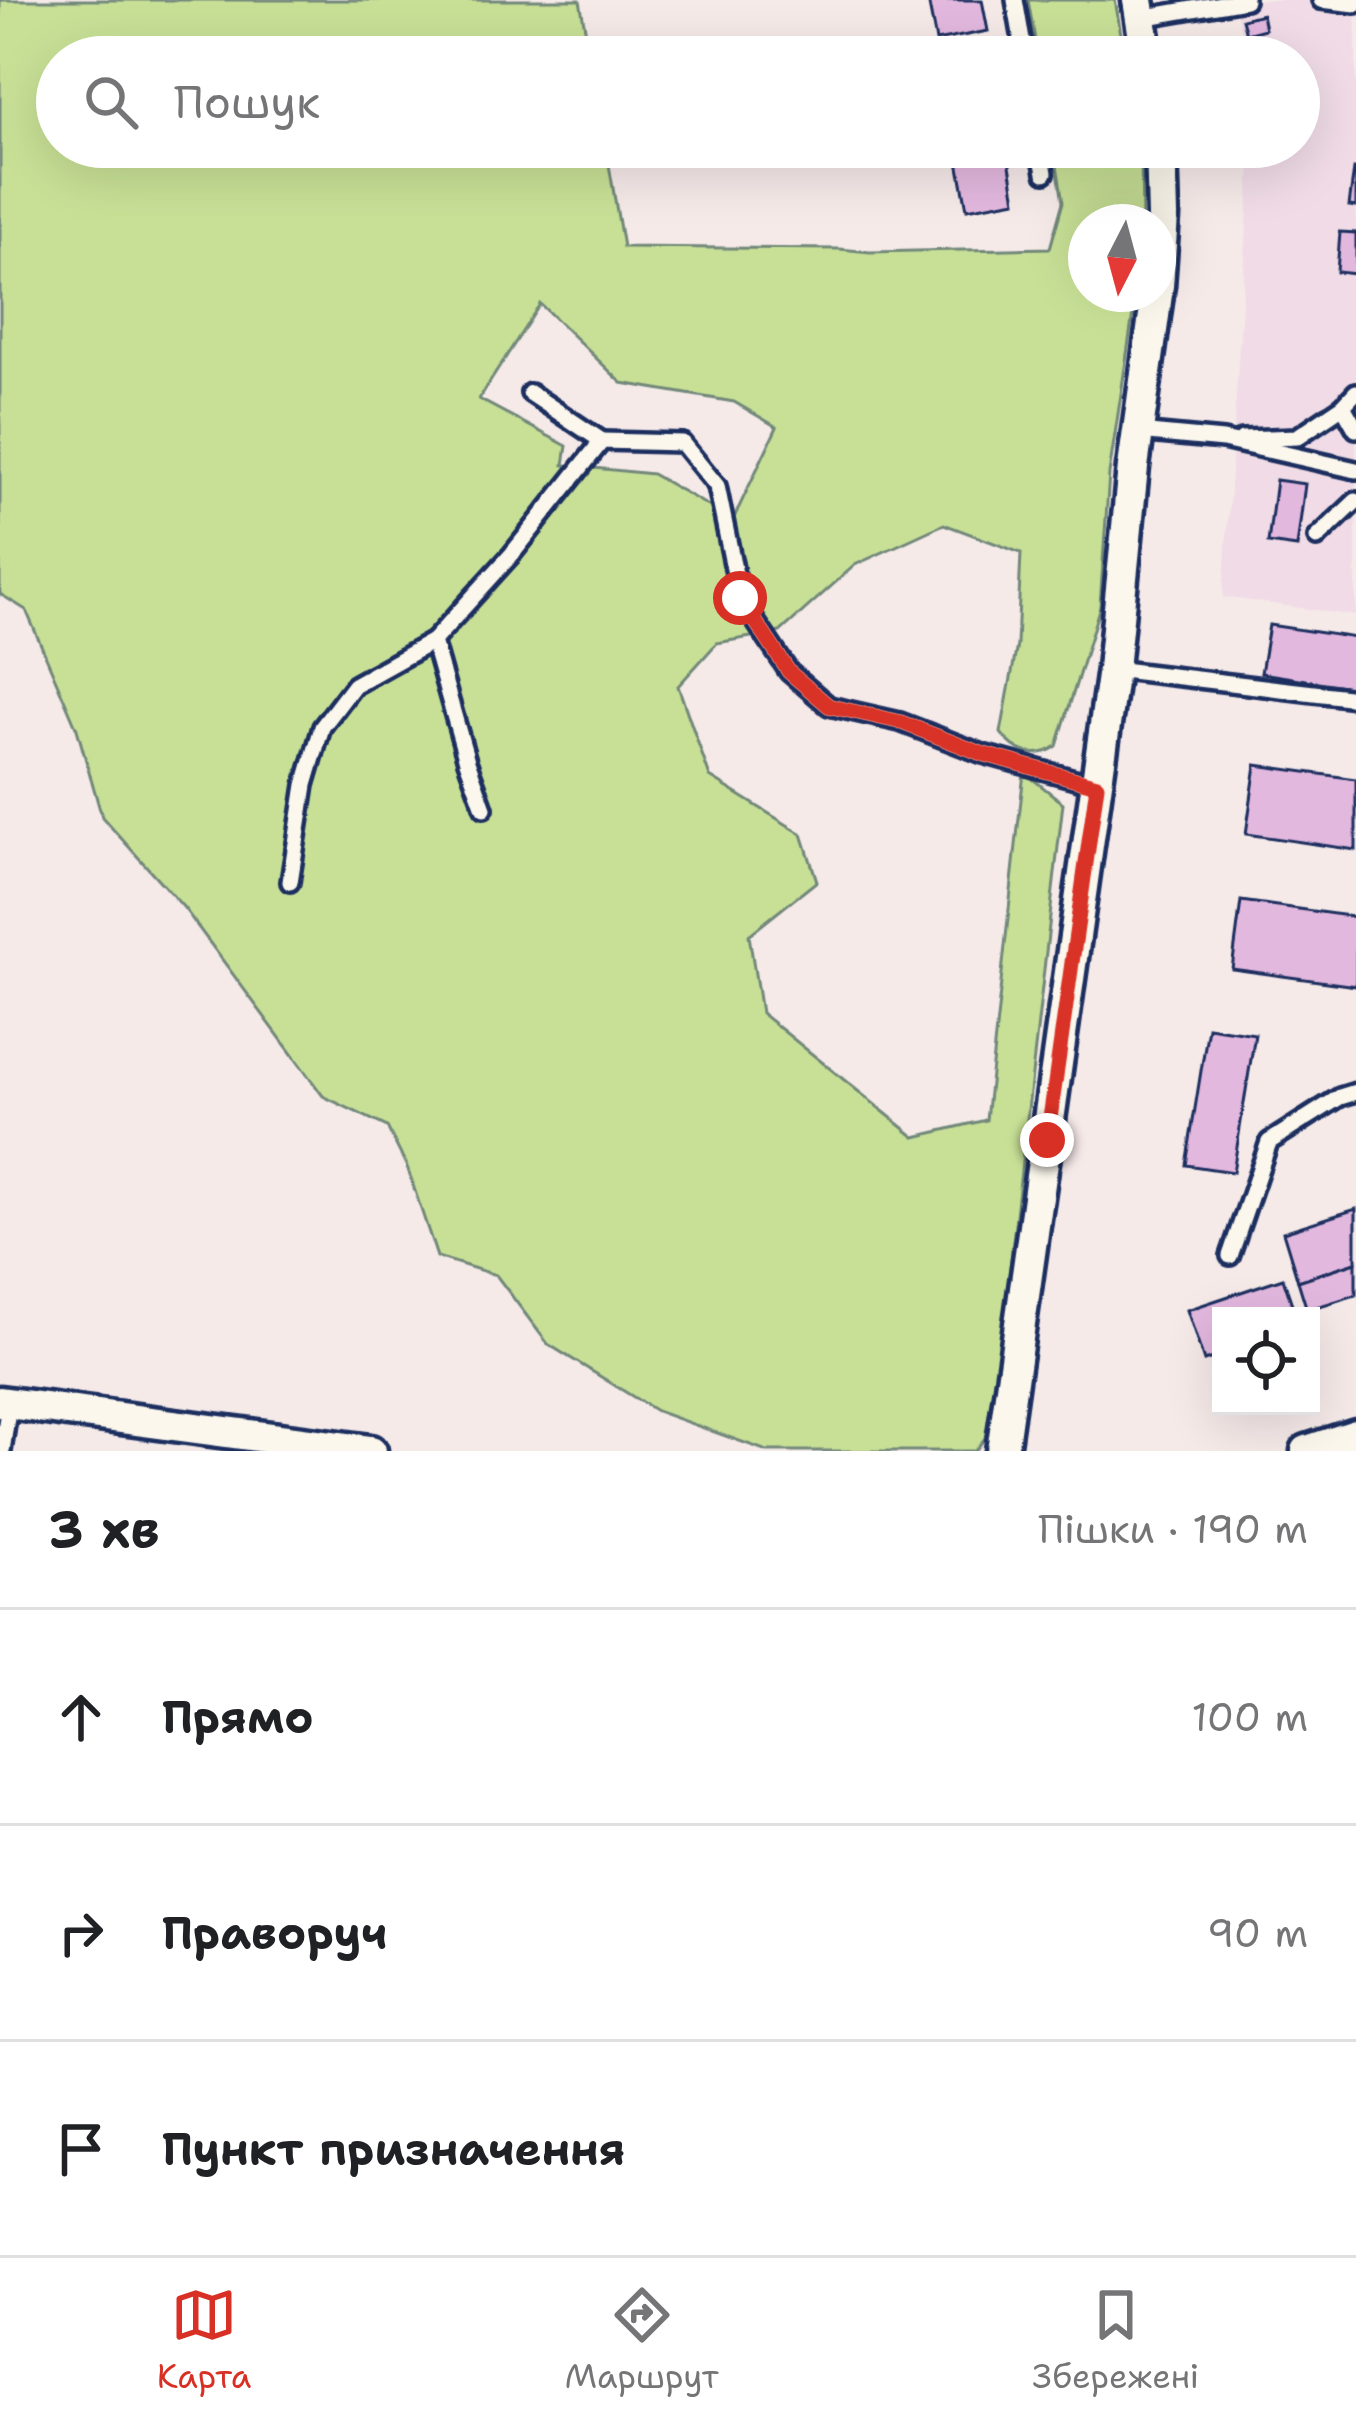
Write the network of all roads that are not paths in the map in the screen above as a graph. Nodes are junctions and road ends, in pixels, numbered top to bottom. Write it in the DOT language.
graph roads {
  1 [pos="1015,0"];
  2 [pos="1245,0"];
  3 [pos="1321,0"];
  4 [pos="1356,4"];
  5 [pos="1139,9"];
  6 [pos="1021,36"];
  7 [pos="1044,168"];
  8 [pos="1162,168"];
  9 [pos="1045,173"];
  10 [pos="1163,204"];
  11 [pos="1154,312"];
  12 [pos="1356,392"];
  13 [pos="530,393"];
  14 [pos="1343,406"];
  15 [pos="1356,429"];
  16 [pos="1138,432"];
  17 [pos="1222,440"];
  18 [pos="602,441"];
  19 [pos="1356,470"];
  20 [pos="1356,501"];
  21 [pos="1317,538"];
  22 [pos="434,641"];
  23 [pos="1114,669"];
  24 [pos="1356,698"];
  25 [pos="1097,785"];
  26 [pos="484,808"];
  27 [pos="290,882"];
  28 [pos="1356,1092"];
  29 [pos="1230,1256"];
  30 [pos="5,1403"];
  31 [pos="1356,1435"];
  32 [pos="297,1446"];
  33 [pos="2,1451"];
  34 [pos="371,1451"];
  35 [pos="1002,1451"];
  36 [pos="1307,1451"];
  1 -- 6 [label="lane"];
  2 -- 5 [label="lane"];
  3 -- 4 [label="lane"];
  7 -- 9 [label="lane"];
  8 -- 10 [label="street"];
  11 -- 16 [label="street"];
  12 -- 14 [label="lane"];
  13 -- 18 [label="lane"];
  14 -- 15 [label="lane"];
  14 -- 17 [label="lane"];
  16 -- 17 [label="lane"];
  16 -- 23 [label="street"];
  17 -- 19 [label="lane"];
  18 -- 22 [label="lane"];
  18 -- 25 [label="lane"];
  20 -- 21 [label="lane"];
  22 -- 26 [label="lane"];
  22 -- 27 [label="lane"];
  23 -- 24 [label="lane"];
  23 -- 25 [label="street"];
  25 -- 35 [label="street"];
  28 -- 29 [label="lane"];
  30 -- 32 [label="street"];
  30 -- 33 [label="lane"];
  31 -- 36 [label="street"];
  32 -- 34 [label="street"];
}
